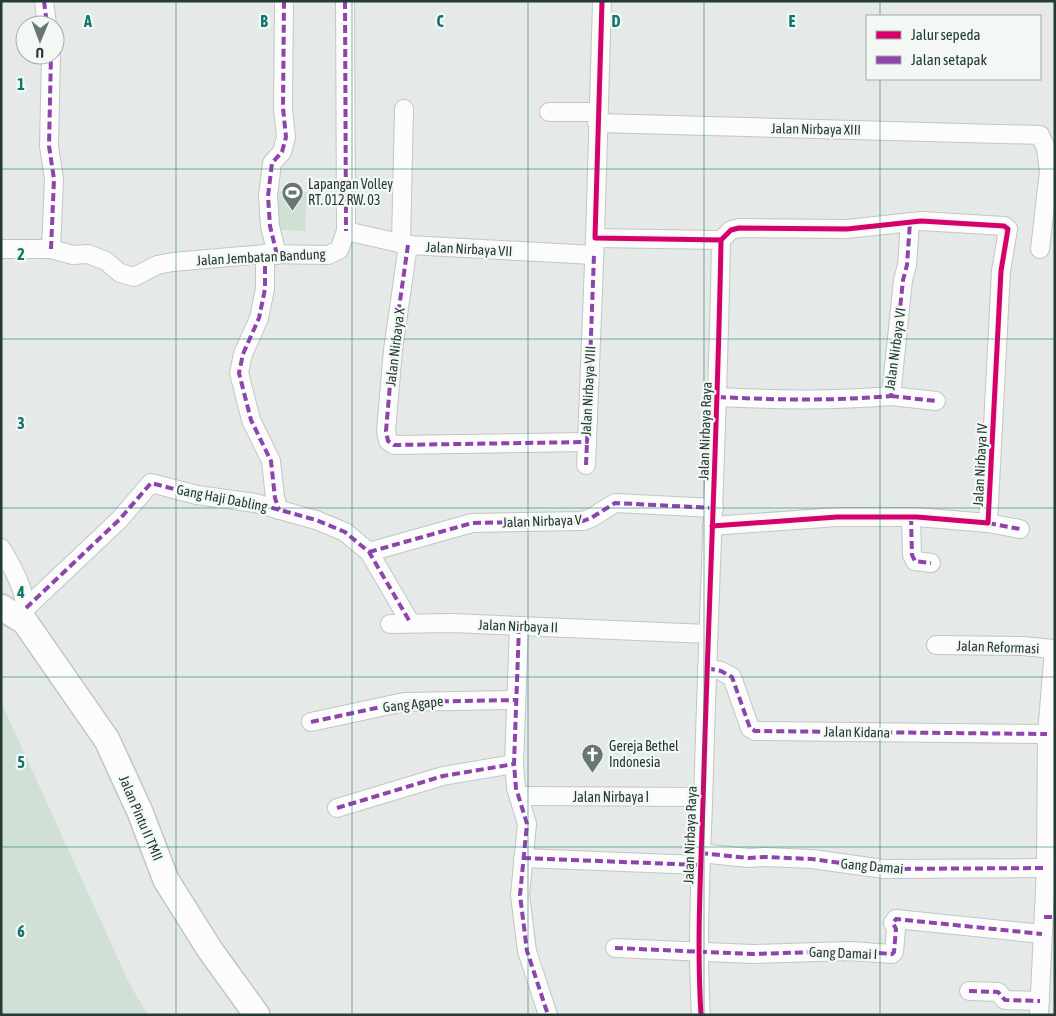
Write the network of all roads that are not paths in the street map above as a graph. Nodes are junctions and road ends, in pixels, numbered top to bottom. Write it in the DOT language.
graph roads {
  1 [pos="44,1"];
  2 [pos="284,1"];
  3 [pos="345,1"];
  4 [pos="602,1"];
  5 [pos="46,15"];
  6 [pos="51,65"];
  7 [pos="404,109"];
  8 [pos="549,112"];
  9 [pos="598,118"];
  10 [pos="910,222"];
  11 [pos="346,232"];
  12 [pos="595,238"];
  13 [pos="721,240"];
  14 [pos="404,244"];
  15 [pos="1,249"];
  16 [pos="50,249"];
  17 [pos="1040,249"];
  18 [pos="271,255"];
  19 [pos="594,255"];
  20 [pos="718,396"];
  21 [pos="891,396"];
  22 [pos="936,401"];
  23 [pos="587,442"];
  24 [pos="394,445"];
  25 [pos="586,465"];
  26 [pos="714,508"];
  27 [pos="279,510"];
  28 [pos="911,518"];
  29 [pos="988,523"];
  30 [pos="712,526"];
  31 [pos="1020,529"];
  32 [pos="1,548"];
  33 [pos="369,552"];
  34 [pos="931,563"];
  35 [pos="1,607"];
  36 [pos="25,615"];
  37 [pos="410,622"];
  38 [pos="390,624"];
  39 [pos="519,626"];
  40 [pos="708,634"];
  41 [pos="1054,642"];
  42 [pos="936,645"];
  43 [pos="707,668"];
  44 [pos="516,700"];
  45 [pos="311,722"];
  46 [pos="1047,734"];
  47 [pos="514,764"];
  48 [pos="519,796"];
  49 [pos="703,797"];
  50 [pos="336,808"];
  51 [pos="523,858"];
  52 [pos="699,859"];
  53 [pos="1046,868"];
  54 [pos="1049,917"];
  55 [pos="1042,934"];
  56 [pos="615,948"];
  57 [pos="698,952"];
  58 [pos="969,991"];
  59 [pos="1039,1008"];
  60 [pos="256,1015"];
  61 [pos="548,1015"];
  62 [pos="701,1015"];
  1 -- 5 [label="street"];
  2 -- 18 [label="street"];
  3 -- 11 [label="street, Jalan Jembatan Bandung"];
  4 -- 9 [label="street"];
  6 -- 16 [label="street"];
  7 -- 14 [label="street, Jalan Nirbaya X"];
  8 -- 9 [label="street, Jalan Nirbaya XIII"];
  9 -- 12 [label="street"];
  9 -- 17 [label="street, Jalan Nirbaya XIII"];
  10 -- 13 [label="street"];
  10 -- 21 [label="street, Jalan Nirbaya VI"];
  10 -- 29 [label="street, Jalan Nirbaya IV"];
  11 -- 14 [label="street, Jalan Nirbaya VII"];
  11 -- 18 [label="street, Jalan Jembatan Bandung"];
  12 -- 13 [label="street"];
  12 -- 19 [label="street, Jalan Nirbaya VIII"];
  13 -- 20 [label="street, Jalan Nirbaya Raya"];
  14 -- 19 [label="street, Jalan Nirbaya VII"];
  14 -- 24 [label="street, Jalan Nirbaya X"];
  15 -- 16 [label="street, Jalan Jembatan Bandung"];
  16 -- 18 [label="street, Jalan Jembatan Bandung"];
  18 -- 27 [label="street"];
  19 -- 23 [label="street, Jalan Nirbaya VIII"];
  20 -- 21 [label="street, Jalan Nirbaya VI"];
  20 -- 26 [label="street, Jalan Nirbaya Raya"];
  21 -- 22 [label="street"];
  23 -- 24 [label="street, Jalan Nirbaya VIII"];
  23 -- 25 [label="street"];
  26 -- 30 [label="street, Jalan Nirbaya Raya"];
  26 -- 33 [label="street, Jalan Nirbaya V"];
  27 -- 33 [label="street, Gang Haji Dabling"];
  27 -- 36 [label="street, Gang Haji Dabling"];
  28 -- 29 [label="street, Jalan Nirbaya IV"];
  28 -- 30 [label="street, Jalan Nirbaya IV"];
  28 -- 34 [label="street"];
  29 -- 31 [label="street"];
  30 -- 40 [label="street, Jalan Nirbaya Raya"];
  32 -- 36 [label="street"];
  33 -- 37 [label="street"];
  35 -- 36 [label="street"];
  36 -- 60 [label="street, Jalan Pintu II TMII"];
  37 -- 38 [label="street, Jalan Nirbaya II"];
  37 -- 39 [label="street, Jalan Nirbaya II"];
  39 -- 40 [label="street, Jalan Nirbaya II"];
  39 -- 44 [label="street"];
  40 -- 43 [label="street, Jalan Nirbaya Raya"];
  41 -- 42 [label="street, Jalan Reformasi"];
  41 -- 46 [label="street, Jalan Reformasi"];
  43 -- 46 [label="street, Jalan Kidana"];
  43 -- 49 [label="street, Jalan Nirbaya Raya"];
  44 -- 45 [label="street, Gang Agape"];
  44 -- 47 [label="street"];
  46 -- 53 [label="street, Jalan Reformasi"];
  47 -- 48 [label="street"];
  47 -- 50 [label="street"];
  48 -- 49 [label="street, Jalan Nirbaya I"];
  48 -- 51 [label="street"];
  49 -- 52 [label="street, Jalan Nirbaya Raya"];
  51 -- 52 [label="street"];
  51 -- 61 [label="street"];
  52 -- 53 [label="street, Gang Damai"];
  52 -- 57 [label="street, Jalan Nirbaya Raya"];
  53 -- 54 [label="street, Jalan Reformasi"];
  54 -- 55 [label="street, Jalan Reformasi"];
  55 -- 57 [label="street, Gang Damai I"];
  55 -- 59 [label="street, Jalan Reformasi"];
  56 -- 57 [label="street"];
  57 -- 62 [label="street, Jalan Nirbaya Raya"];
  58 -- 59 [label="street"];
}
